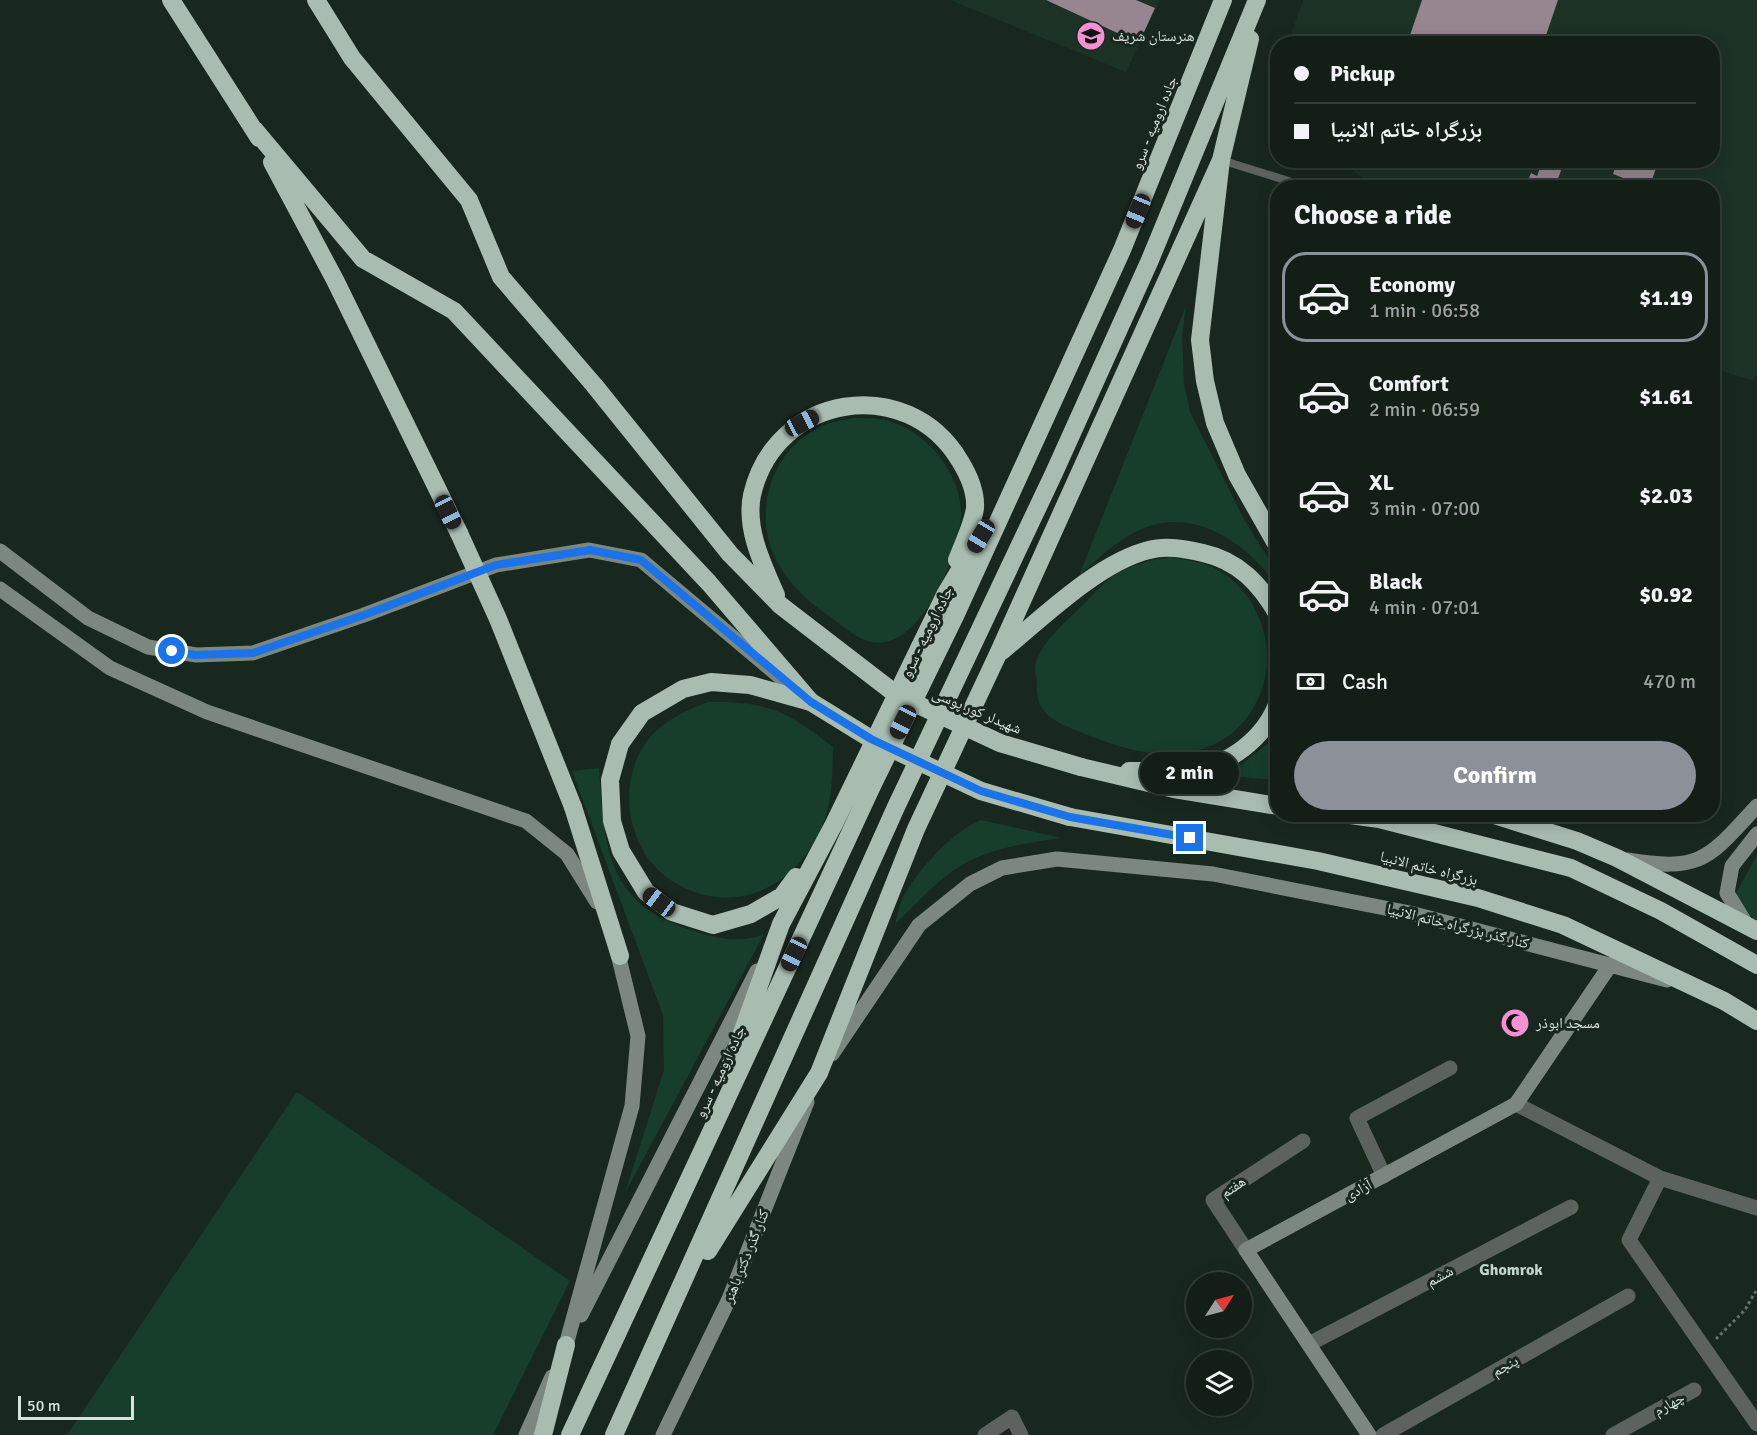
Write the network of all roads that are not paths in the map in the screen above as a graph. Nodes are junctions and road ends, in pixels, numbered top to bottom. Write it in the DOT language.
graph roads {
  1 [pos="171,0"];
  2 [pos="316,0"];
  3 [pos="1223,0"];
  4 [pos="1258,0"];
  5 [pos="254,129"];
  6 [pos="1221,160"];
  7 [pos="1284,180"];
  8 [pos="1027,459"];
  9 [pos="1270,533"];
  10 [pos="0,551"];
  11 [pos="0,589"];
  12 [pos="946,593"];
  13 [pos="1270,603"];
  14 [pos="780,605"];
  15 [pos="998,654"];
  16 [pos="811,702"];
  17 [pos="1270,721"];
  18 [pos="1107,771"];
  19 [pos="1270,804"];
  20 [pos="1757,806"];
  21 [pos="1391,822"];
  22 [pos="1516,822"];
  23 [pos="834,824"];
  24 [pos="1757,834"];
  25 [pos="1617,858"];
  26 [pos="781,924"];
  27 [pos="1752,928"];
  28 [pos="620,956"];
  29 [pos="1611,964"];
  30 [pos="1757,965"];
  31 [pos="1699,990"];
  32 [pos="1724,1001"];
  33 [pos="1757,1021"];
  34 [pos="1757,1027"];
  35 [pos="1450,1068"];
  36 [pos="819,1073"];
  37 [pos="1516,1104"];
  38 [pos="1303,1141"];
  39 [pos="1384,1176"];
  40 [pos="1660,1178"];
  41 [pos="686,1186"];
  42 [pos="1571,1207"];
  43 [pos="1757,1209"];
  44 [pos="1246,1250"];
  45 [pos="1628,1296"];
  46 [pos="671,1311"];
  47 [pos="1309,1344"];
  48 [pos="566,1345"];
  49 [pos="1694,1390"];
  50 [pos="1757,1424"];
  51 [pos="526,1435"];
  52 [pos="543,1435"];
  53 [pos="570,1435"];
  54 [pos="614,1435"];
  55 [pos="663,1435"];
  56 [pos="985,1435"];
  57 [pos="1021,1435"];
  58 [pos="1369,1435"];
  59 [pos="1383,1435"];
  60 [pos="1613,1435"];
  1 -- 5 [label="highway"];
  2 -- 14 [label="highway, شهیدلر کور پوسی"];
  3 -- 8 [label="highway, جاده ارومیه - سرو"];
  4 -- 6 [label="highway"];
  4 -- 46 [label="highway"];
  5 -- 16 [label="highway"];
  5 -- 28 [label="highway, bridge"];
  6 -- 7 [label="lane"];
  6 -- 9 [label="highway"];
  6 -- 15 [label="highway"];
  8 -- 12 [label="highway"];
  8 -- 41 [label="highway, جاده ارومیه - سرو"];
  10 -- 16 [label="main road"];
  11 -- 28 [label="main road"];
  12 -- 14 [label="highway"];
  12 -- 23 [label="highway"];
  13 -- 15 [label="highway"];
  14 -- 18 [label="highway, شهیدلر کور پوسی, bridge"];
  15 -- 36 [label="highway"];
  16 -- 23 [label="highway"];
  16 -- 31 [label="highway, بزرگراه خاتم الانبیا, bridge"];
  17 -- 18 [label="highway"];
  18 -- 19 [label="highway"];
  20 -- 25 [label="main road"];
  21 -- 30 [label="highway"];
  22 -- 25 [label="highway"];
  23 -- 26 [label="highway"];
  24 -- 27 [label="main road"];
  25 -- 27 [label="highway"];
  26 -- 41 [label="highway"];
  26 -- 48 [label="main road"];
  28 -- 48 [label="main road"];
  29 -- 31 [label="main road, کنار گذر بزرگراه خاتم الانبیا"];
  29 -- 36 [label="main road, کنار گذر بزرگراه خاتم الانبیا"];
  29 -- 37 [label="main road, آزادی"];
  31 -- 32 [label="highway, بزرگراه خاتم الانبیا"];
  32 -- 33 [label="highway, بزرگراه خاتم الانبیا"];
  32 -- 34 [label="highway"];
  35 -- 39 [label="street"];
  36 -- 46 [label="highway"];
  36 -- 55 [label="main road, کنار گذر دکتر باهنر"];
  37 -- 39 [label="main road, آزادی"];
  37 -- 40 [label="street"];
  38 -- 44 [label="street, هفتم"];
  39 -- 44 [label="main road, آزادی"];
  40 -- 43 [label="street"];
  40 -- 50 [label="street"];
  41 -- 53 [label="highway, جاده ارومیه - سرو"];
  42 -- 47 [label="street, ششم"];
  44 -- 47 [label="main road"];
  45 -- 59 [label="street, پنجم"];
  46 -- 54 [label="highway"];
  47 -- 58 [label="main road"];
  48 -- 51 [label="main road"];
  48 -- 52 [label="highway"];
  49 -- 60 [label="street, چهارم"];
  56 -- 57 [label="street"];
}
